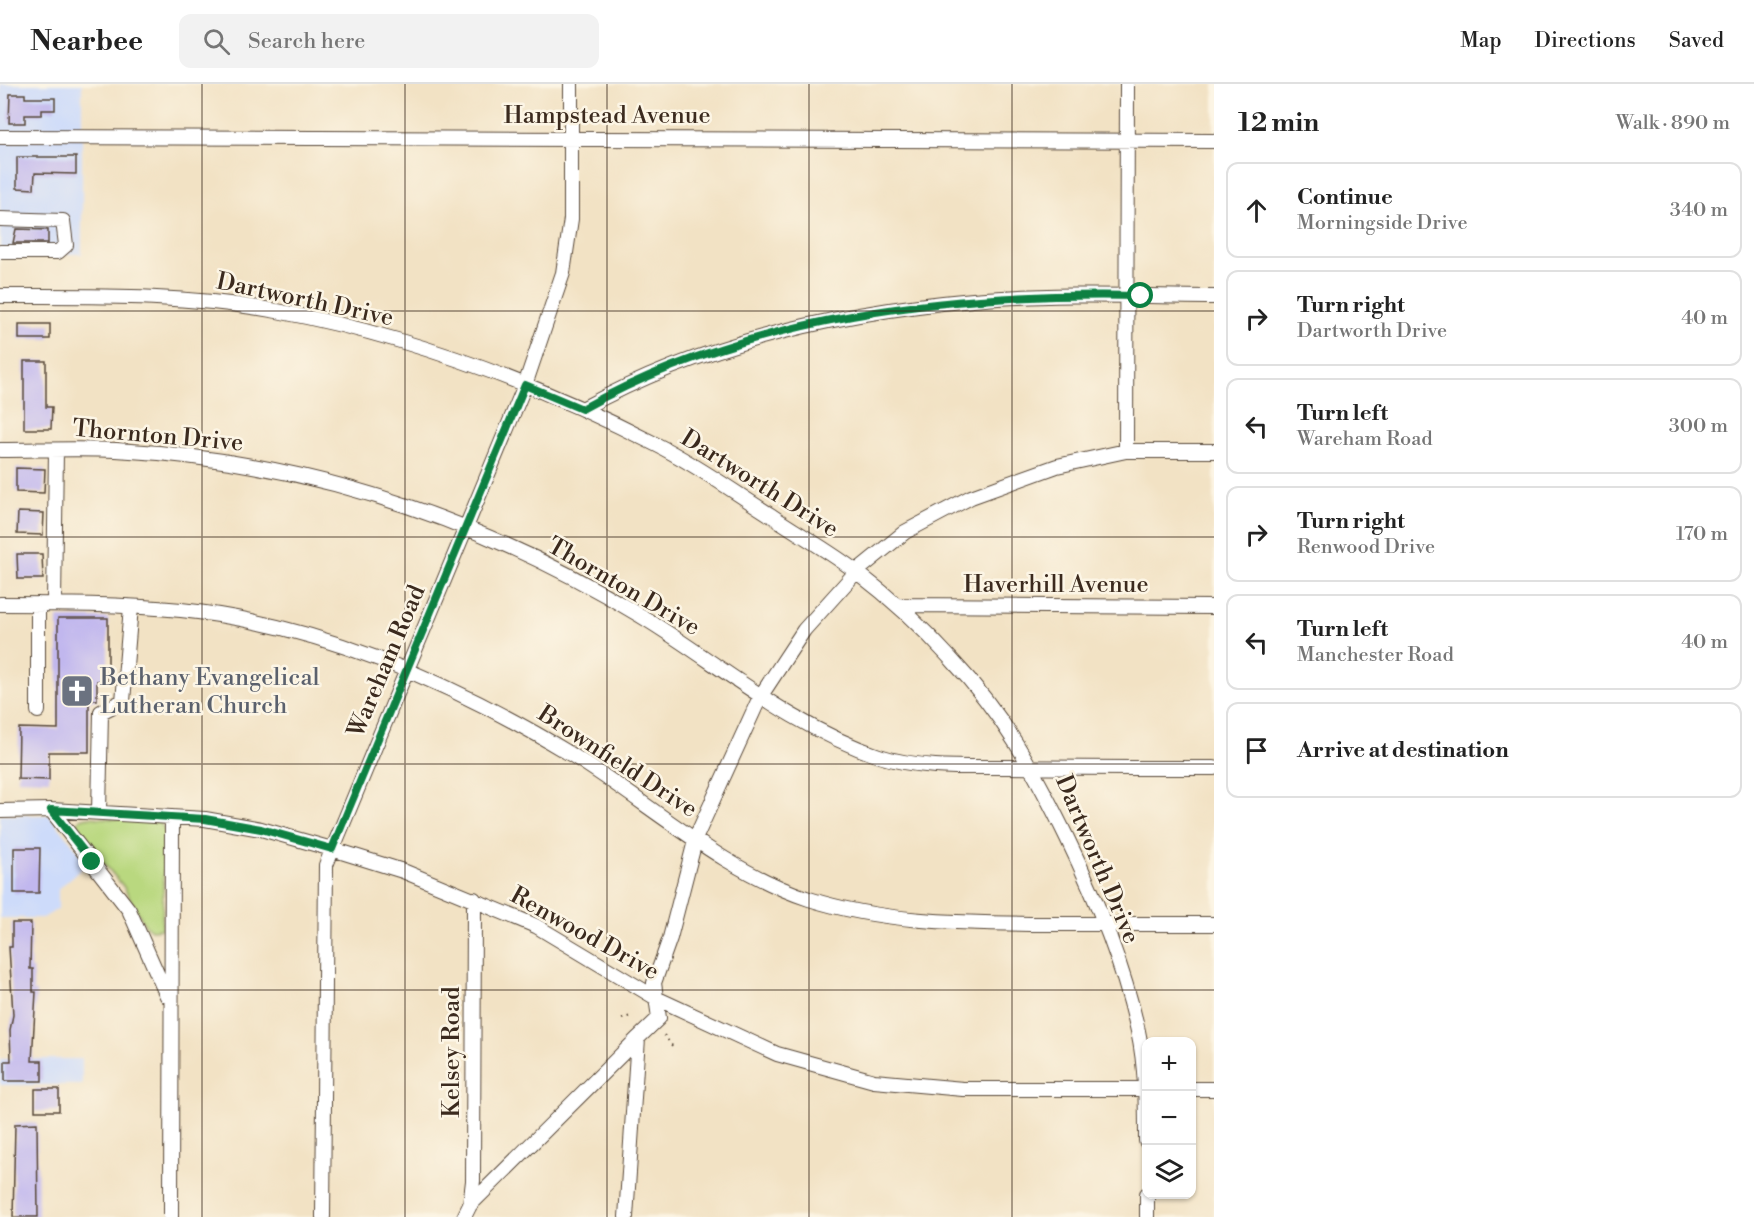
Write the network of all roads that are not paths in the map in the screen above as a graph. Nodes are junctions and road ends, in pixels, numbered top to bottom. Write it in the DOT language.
graph roads {
  1 [pos="571,84"];
  2 [pos="1127,84"];
  3 [pos="0,137"];
  4 [pos="571,137"];
  5 [pos="1126,141"];
  6 [pos="1214,141"];
  7 [pos="0,219"];
  8 [pos="0,252"];
  9 [pos="0,296"];
  10 [pos="1126,296"];
  11 [pos="1214,297"];
  12 [pos="525,385"];
  13 [pos="582,409"];
  14 [pos="0,450"];
  15 [pos="56,450"];
  16 [pos="1126,451"];
  17 [pos="1214,451"];
  18 [pos="466,527"];
  19 [pos="857,571"];
  20 [pos="0,604"];
  21 [pos="38,604"];
  22 [pos="54,604"];
  23 [pos="897,605"];
  24 [pos="131,607"];
  25 [pos="1214,607"];
  26 [pos="406,670"];
  27 [pos="760,697"];
  28 [pos="38,711"];
  29 [pos="1033,768"];
  30 [pos="1214,768"];
  31 [pos="51,810"];
  32 [pos="0,811"];
  33 [pos="99,813"];
  34 [pos="172,817"];
  35 [pos="696,837"];
  36 [pos="332,849"];
  37 [pos="474,899"];
  38 [pos="1107,924"];
  39 [pos="1214,924"];
  40 [pos="656,998"];
  41 [pos="170,1001"];
  42 [pos="638,1038"];
  43 [pos="1142,1060"];
  44 [pos="1142,1089"];
  45 [pos="1196,1089"];
  46 [pos="1214,1089"];
  47 [pos="1147,1199"];
  48 [pos="467,1211"];
  49 [pos="171,1217"];
  50 [pos="323,1217"];
  51 [pos="626,1217"];
  52 [pos="1148,1217"];
  1 -- 4 [label="street, Wareham Road"];
  2 -- 5 [label="street"];
  3 -- 4 [label="street, Hampstead Avenue"];
  4 -- 5 [label="street, Hampstead Avenue"];
  4 -- 12 [label="street, Wareham Road"];
  5 -- 6 [label="street, Hampstead Avenue"];
  5 -- 10 [label="street"];
  7 -- 8 [label="street"];
  9 -- 12 [label="street, Dartworth Drive"];
  10 -- 11 [label="street"];
  10 -- 13 [label="street"];
  10 -- 16 [label="street"];
  12 -- 13 [label="street, Dartworth Drive"];
  12 -- 18 [label="street, Wareham Road"];
  13 -- 19 [label="street, Dartworth Drive"];
  14 -- 15 [label="street, Thornton Drive"];
  15 -- 18 [label="street, Thornton Drive"];
  15 -- 22 [label="street"];
  16 -- 17 [label="street"];
  16 -- 19 [label="street"];
  18 -- 26 [label="street, Wareham Road"];
  18 -- 27 [label="street, Thornton Drive"];
  19 -- 23 [label="street, Dartworth Drive"];
  19 -- 27 [label="street"];
  20 -- 21 [label="street, Brownfield Drive"];
  21 -- 22 [label="street, Brownfield Drive"];
  21 -- 28 [label="street"];
  22 -- 24 [label="street, Brownfield Drive"];
  23 -- 25 [label="street, Haverhill Avenue"];
  23 -- 29 [label="street, Dartworth Drive"];
  24 -- 26 [label="street, Brownfield Drive"];
  24 -- 33 [label="street"];
  26 -- 35 [label="street, Brownfield Drive"];
  26 -- 36 [label="street, Wareham Road"];
  27 -- 29 [label="street, Thornton Drive"];
  27 -- 35 [label="street"];
  29 -- 30 [label="street, Thornton Drive"];
  29 -- 38 [label="street, Dartworth Drive"];
  31 -- 32 [label="street, Renwood Drive"];
  31 -- 33 [label="street, Renwood Drive"];
  31 -- 41 [label="street"];
  33 -- 34 [label="street, Renwood Drive"];
  34 -- 36 [label="street, Renwood Drive"];
  34 -- 41 [label="street"];
  35 -- 38 [label="street, Brownfield Drive"];
  35 -- 40 [label="street"];
  36 -- 37 [label="street, Renwood Drive"];
  36 -- 50 [label="street, Wareham Road"];
  37 -- 40 [label="street, Renwood Drive"];
  37 -- 48 [label="street, Kelsey Road"];
  38 -- 39 [label="street, Brownfield Drive"];
  38 -- 43 [label="street, Dartworth Drive"];
  40 -- 42 [label="street"];
  40 -- 44 [label="street, Renwood Drive"];
  41 -- 49 [label="street"];
  42 -- 48 [label="street"];
  42 -- 51 [label="street"];
  45 -- 46 [label="street"];
  47 -- 52 [label="street"];
}
